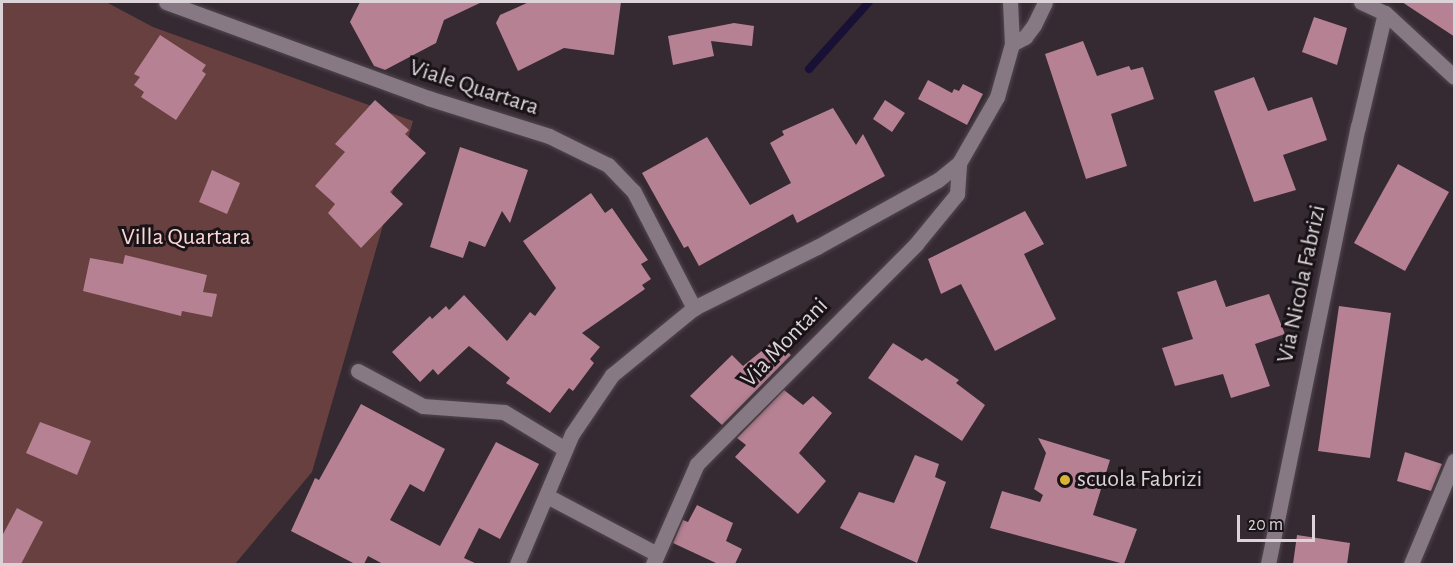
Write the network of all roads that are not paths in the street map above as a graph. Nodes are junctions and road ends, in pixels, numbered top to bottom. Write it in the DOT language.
graph roads {
  1 [pos="166,2"];
  2 [pos="1010,2"];
  3 [pos="1045,2"];
  4 [pos="1361,2"];
  5 [pos="1385,13"];
  6 [pos="1012,44"];
  7 [pos="1455,77"];
  8 [pos="959,163"];
  9 [pos="694,308"];
  10 [pos="358,371"];
  11 [pos="565,449"];
  12 [pos="1455,461"];
  13 [pos="547,496"];
  14 [pos="655,559"];
  15 [pos="517,564"];
  16 [pos="1268,564"];
  17 [pos="1411,564"];
  1 -- 9 [label="street, Viale Quartara"];
  2 -- 6 [label="street"];
  3 -- 6 [label="street"];
  4 -- 5 [label="street"];
  5 -- 7 [label="street"];
  5 -- 16 [label="street, Via Nicola Fabrizi"];
  6 -- 8 [label="street"];
  8 -- 9 [label="street"];
  8 -- 14 [label="street, Via Montani"];
  9 -- 11 [label="street"];
  10 -- 11 [label="street"];
  11 -- 13 [label="street"];
  12 -- 17 [label="street"];
  13 -- 14 [label="street"];
  13 -- 15 [label="street"];
}
